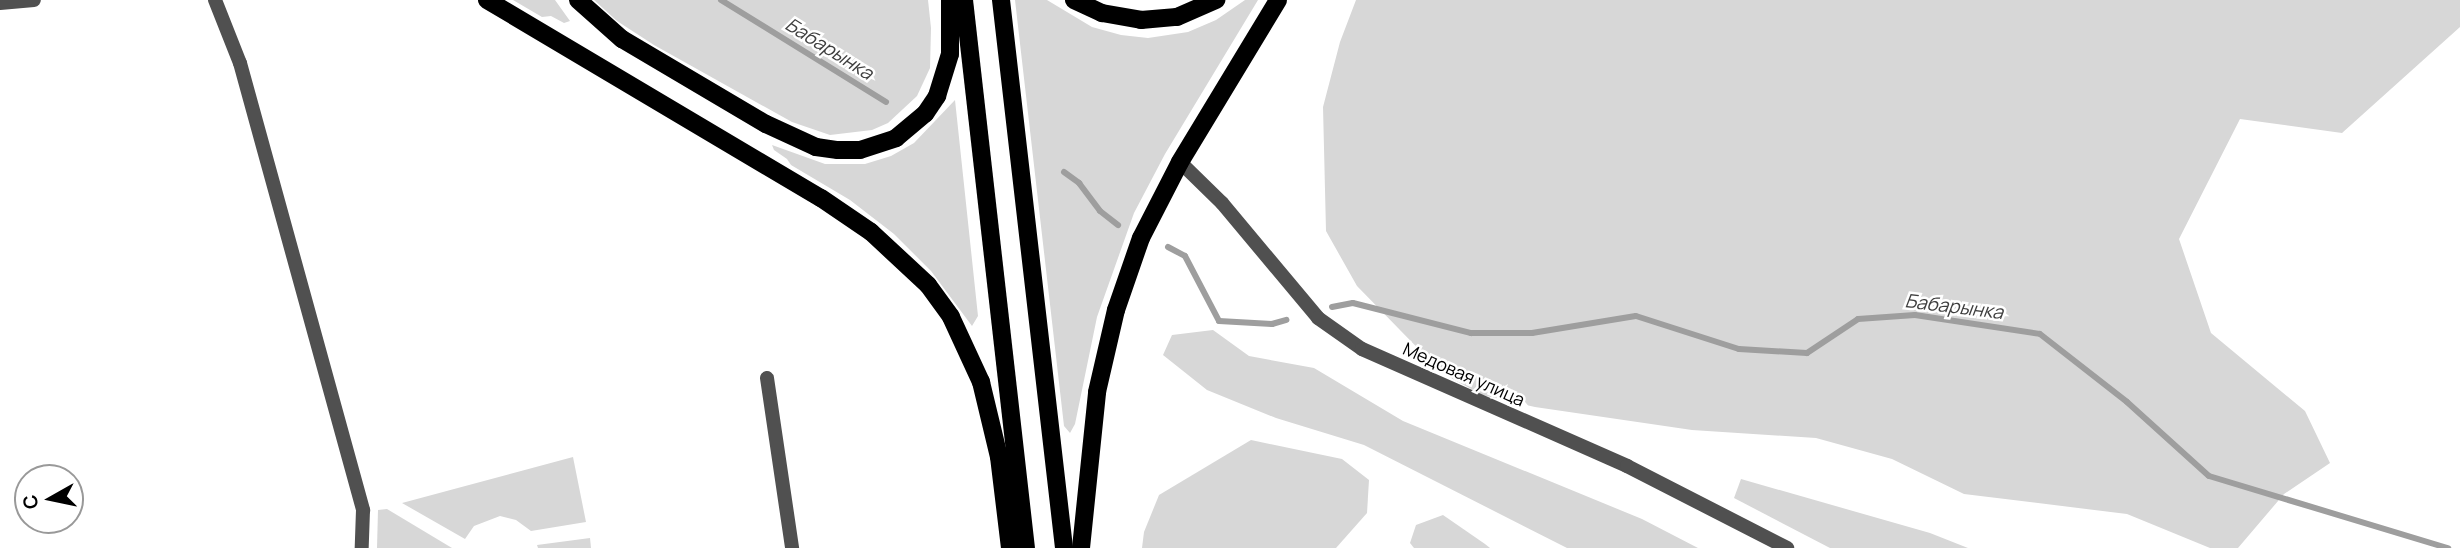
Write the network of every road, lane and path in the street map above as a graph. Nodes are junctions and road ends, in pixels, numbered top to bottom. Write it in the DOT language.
graph roads {
  1 [pos="34,0"];
  2 [pos="215,0"];
  3 [pos="487,0"];
  4 [pos="578,0"];
  5 [pos="950,0"];
  6 [pos="964,0"];
  7 [pos="1001,0"];
  8 [pos="1074,0"];
  9 [pos="1216,0"];
  10 [pos="1278,0"];
  11 [pos="0,3"];
  12 [pos="1180,162"];
  13 [pos="767,378"];
  14 [pos="362,548"];
  15 [pos="792,548"];
  16 [pos="1010,548"];
  17 [pos="1026,548"];
  18 [pos="1064,548"];
  19 [pos="1081,548"];
  20 [pos="1787,548"];
  1 -- 11 [label="street"];
  2 -- 14 [label="street"];
  3 -- 16 [label="main road"];
  4 -- 5 [label="main road"];
  6 -- 17 [label="main road"];
  7 -- 18 [label="main road"];
  8 -- 9 [label="main road"];
  10 -- 12 [label="main road"];
  12 -- 19 [label="main road"];
  12 -- 20 [label="street, Медовая улица"];
  13 -- 15 [label="street"];
}
